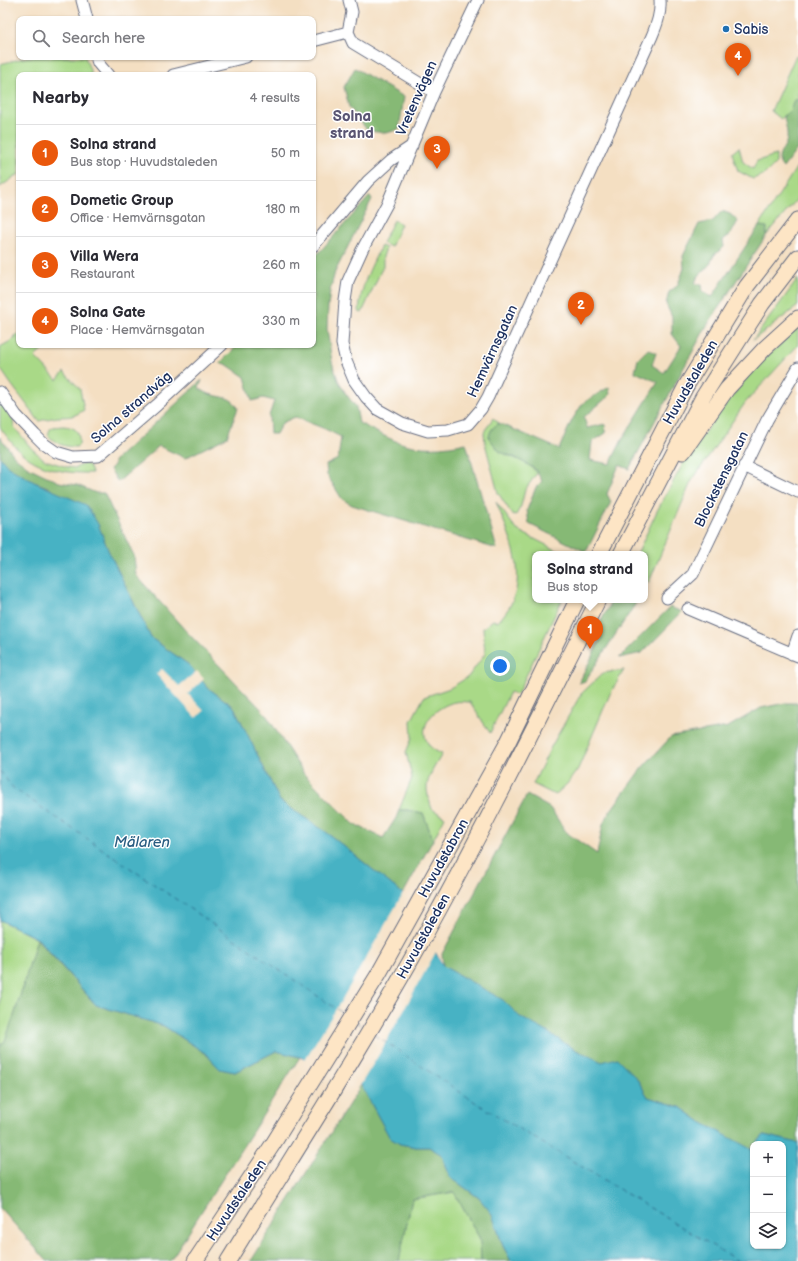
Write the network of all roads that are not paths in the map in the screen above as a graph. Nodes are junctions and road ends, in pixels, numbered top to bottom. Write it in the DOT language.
graph roads {
  1 [pos="82,0"];
  2 [pos="349,0"];
  3 [pos="478,0"];
  4 [pos="660,0"];
  5 [pos="86,16"];
  6 [pos="348,32"];
  7 [pos="316,40"];
  8 [pos="97,60"];
  9 [pos="234,60"];
  10 [pos="106,72"];
  11 [pos="185,72"];
  12 [pos="434,92"];
  13 [pos="413,145"];
  14 [pos="798,220"];
  15 [pos="316,242"];
  16 [pos="798,257"];
  17 [pos="798,318"];
  18 [pos="219,348"];
  19 [pos="798,368"];
  20 [pos="0,392"];
  21 [pos="744,466"];
  22 [pos="798,492"];
  23 [pos="645,505"];
  24 [pos="601,551"];
  25 [pos="622,551"];
  26 [pos="667,598"];
  27 [pos="576,603"];
  28 [pos="596,603"];
  29 [pos="688,609"];
  30 [pos="798,636"];
  31 [pos="795,655"];
  32 [pos="378,975"];
  33 [pos="196,1260"];
  34 [pos="228,1261"];
  1 -- 5 [label="street"];
  2 -- 6 [label="street"];
  3 -- 12 [label="street, Vretenvägen"];
  4 -- 13 [label="street, Hemvärnsgatan"];
  6 -- 7 [label="street"];
  6 -- 12 [label="street"];
  8 -- 10 [label="street"];
  9 -- 11 [label="street"];
  12 -- 13 [label="street, Vretenvägen"];
  13 -- 15 [label="street, Vretenvägen"];
  14 -- 24 [label="main road, Huvudstaleden"];
  16 -- 23 [label="main road, Huvudstaleden"];
  17 -- 23 [label="main road"];
  18 -- 20 [label="street, Solna strandväg"];
  19 -- 21 [label="street, Blockstensgatan"];
  21 -- 22 [label="street"];
  21 -- 26 [label="street, Blockstensgatan"];
  23 -- 25 [label="main road, Huvudstaleden"];
  27 -- 32 [label="main road, Huvudstabron"];
  28 -- 34 [label="main road, Huvudstaleden"];
  29 -- 31 [label="street"];
  30 -- 31 [label="street"];
  32 -- 33 [label="main road, Huvudstaleden"];
}
